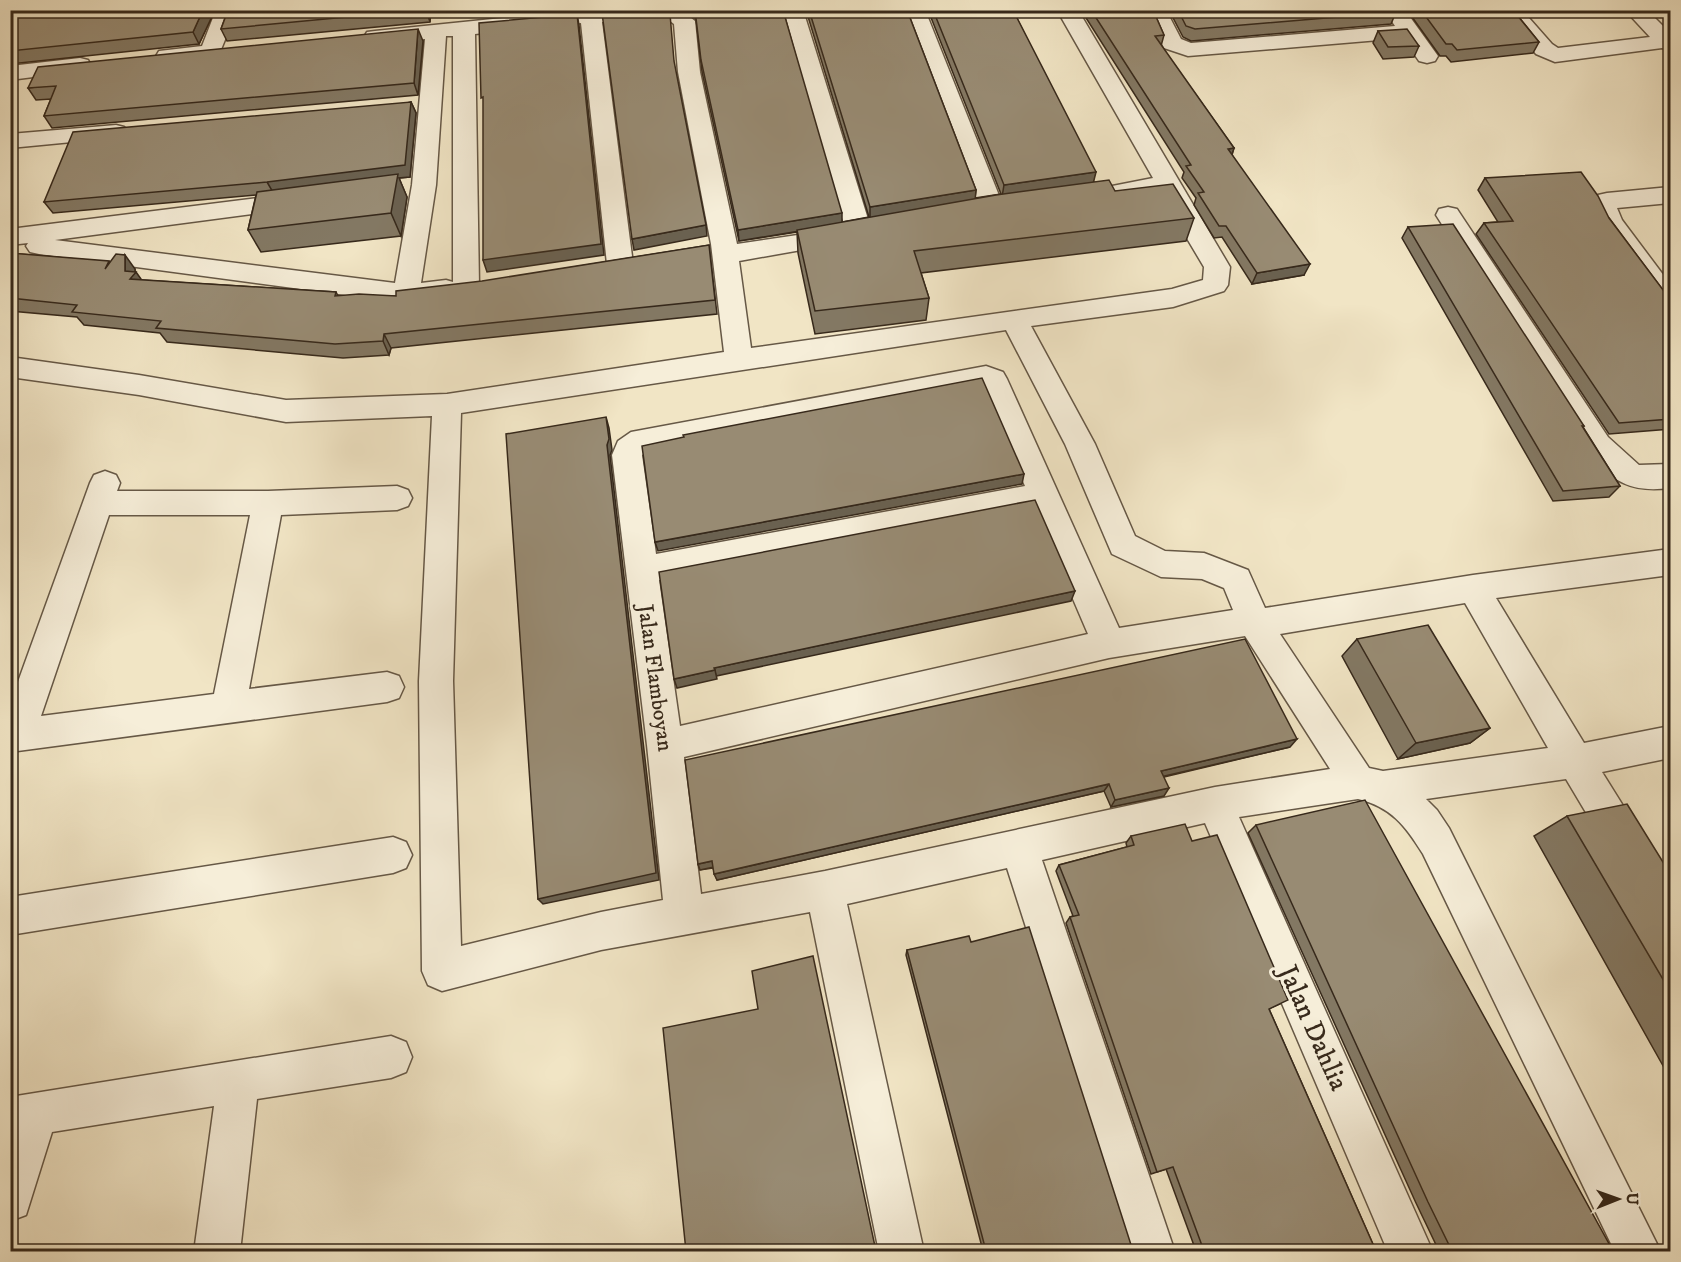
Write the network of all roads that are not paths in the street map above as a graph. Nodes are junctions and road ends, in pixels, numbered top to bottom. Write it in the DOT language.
graph roads {
  1 [pos="227,10"];
  2 [pos="792,10"];
  3 [pos="914,10"];
  4 [pos="1067,10"];
  5 [pos="1155,10"];
  6 [pos="1394,10"];
  7 [pos="1510,10"];
  8 [pos="1635,10"];
  9 [pos="591,16"];
  10 [pos="464,29"];
  11 [pos="1410,31"];
  12 [pos="436,32"];
  13 [pos="353,39"];
  14 [pos="1669,42"];
  15 [pos="234,50"];
  16 [pos="210,52"];
  17 [pos="1427,56"];
  18 [pos="152,58"];
  19 [pos="105,63"];
  20 [pos="10,73"];
  21 [pos="139,130"];
  22 [pos="10,141"];
  23 [pos="1166,184"];
  24 [pos="1671,195"];
  25 [pos="1083,197"];
  26 [pos="318,199"];
  27 [pos="992,208"];
  28 [pos="1448,215"];
  29 [pos="10,237"];
  30 [pos="10,242"];
  31 [pos="716,249"];
  32 [pos="621,263"];
  33 [pos="406,294"];
  34 [pos="1671,302"];
  35 [pos="1014,319"];
  36 [pos="739,360"];
  37 [pos="10,367"];
  38 [pos="447,405"];
  39 [pos="1671,476"];
  40 [pos="1044,494"];
  41 [pos="397,498"];
  42 [pos="268,503"];
  43 [pos="1671,562"];
  44 [pos="641,570"];
  45 [pos="1473,588"];
  46 [pos="1255,624"];
  47 [pos="1109,644"];
  48 [pos="387,687"];
  49 [pos="229,707"];
  50 [pos="14,735"];
  51 [pos="1671,742"];
  52 [pos="665,745"];
  53 [pos="1575,761"];
  54 [pos="1371,785"];
  55 [pos="1215,804"];
  56 [pos="1019,848"];
  57 [pos="393,855"];
  58 [pos="825,890"];
  59 [pos="684,915"];
  60 [pos="10,916"];
  61 [pos="1671,916"];
  62 [pos="391,1058"];
  63 [pos="238,1082"];
  64 [pos="24,1115"];
  65 [pos="10,1199"];
  66 [pos="217,1251"];
  67 [pos="902,1251"];
  68 [pos="1153,1251"];
  69 [pos="1411,1251"];
  70 [pos="1639,1251"];
  1 -- 16 [label="street"];
  2 -- 31 [label="street"];
  3 -- 27 [label="street"];
  4 -- 23 [label="street"];
  5 -- 11 [label="street"];
  6 -- 11 [label="street"];
  7 -- 14 [label="street"];
  8 -- 14 [label="street"];
  9 -- 10 [label="street"];
  9 -- 31 [label="street"];
  9 -- 32 [label="street"];
  10 -- 12 [label="street"];
  10 -- 33 [label="street"];
  11 -- 17 [label="street"];
  12 -- 13 [label="street"];
  12 -- 33 [label="street"];
  15 -- 16 [label="street"];
  16 -- 18 [label="street"];
  19 -- 20 [label="street"];
  21 -- 22 [label="street"];
  23 -- 25 [label="street"];
  23 -- 35 [label="street"];
  24 -- 34 [label="street"];
  26 -- 29 [label="street"];
  28 -- 39 [label="street"];
  30 -- 33 [label="street"];
  31 -- 36 [label="street"];
  35 -- 36 [label="street"];
  35 -- 46 [label="street"];
  36 -- 38 [label="street"];
  37 -- 38 [label="street"];
  38 -- 59 [label="street"];
  40 -- 44 [label="street"];
  40 -- 44 [label="street, Jalan Flamboyan"];
  40 -- 47 [label="street"];
  41 -- 42 [label="street"];
  42 -- 49 [label="street"];
  42 -- 50 [label="street"];
  43 -- 45 [label="street"];
  44 -- 52 [label="street, Jalan Flamboyan"];
  45 -- 46 [label="street"];
  45 -- 53 [label="street"];
  46 -- 47 [label="street"];
  46 -- 54 [label="street"];
  47 -- 52 [label="street"];
  48 -- 49 [label="street"];
  49 -- 50 [label="street"];
  51 -- 53 [label="street"];
  52 -- 59 [label="street, Jalan Flamboyan"];
  53 -- 54 [label="street"];
  53 -- 61 [label="street"];
  54 -- 55 [label="street"];
  54 -- 70 [label="street"];
  55 -- 56 [label="street"];
  55 -- 69 [label="street, Jalan Dahlia"];
  56 -- 58 [label="street"];
  56 -- 68 [label="street"];
  57 -- 60 [label="street"];
  58 -- 59 [label="street"];
  58 -- 67 [label="street"];
  62 -- 63 [label="street"];
  63 -- 64 [label="street"];
  63 -- 66 [label="street"];
  64 -- 65 [label="street"];
}
